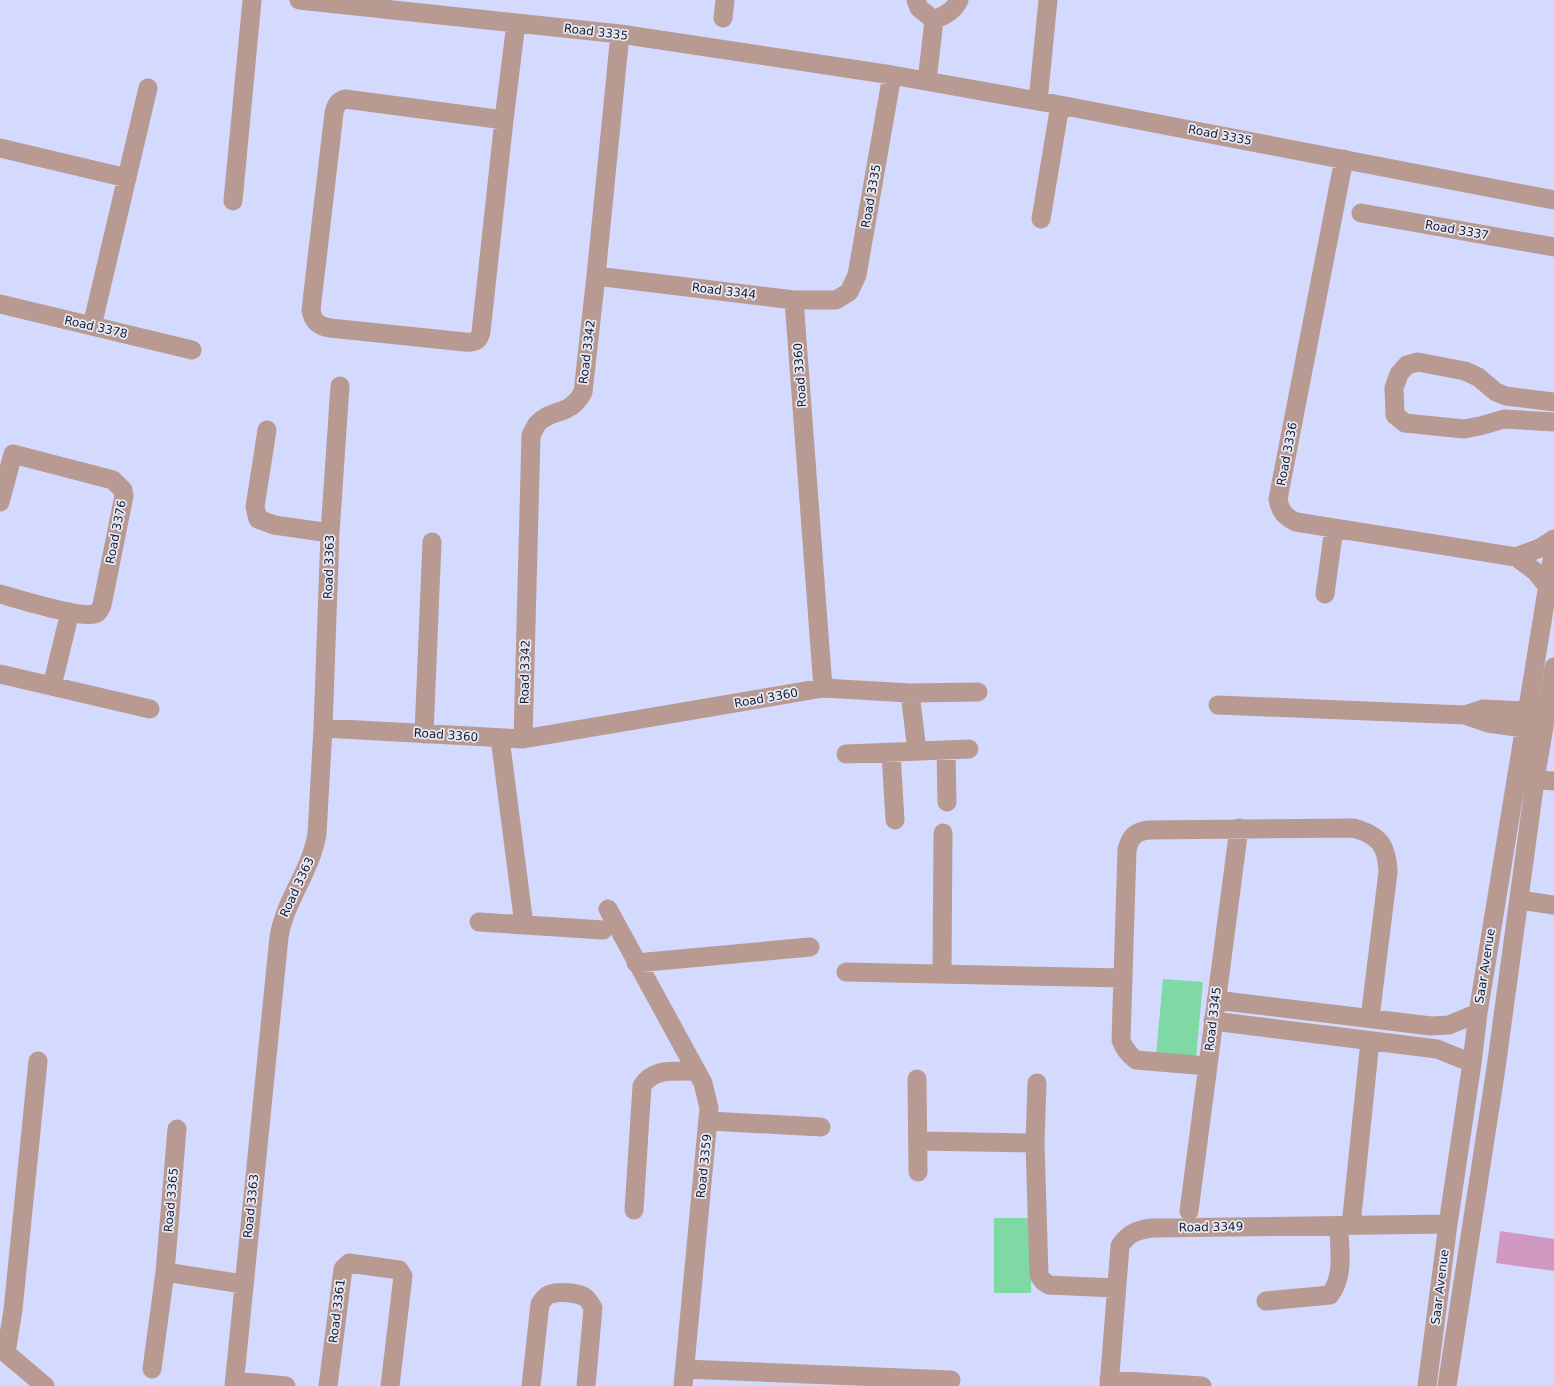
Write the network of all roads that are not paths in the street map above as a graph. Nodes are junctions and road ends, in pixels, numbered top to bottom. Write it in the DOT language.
graph roads {
  1 [pos="252,0"];
  2 [pos="299,0"];
  3 [pos="916,0"];
  4 [pos="958,0"];
  5 [pos="1048,0"];
  6 [pos="397,5"];
  7 [pos="934,20"];
  8 [pos="516,23"];
  9 [pos="620,34"];
  10 [pos="892,75"];
  11 [pos="927,81"];
  12 [pos="148,88"];
  13 [pos="1038,101"];
  14 [pos="1060,105"];
  15 [pos="504,120"];
  16 [pos="0,148"];
  17 [pos="1344,159"];
  18 [pos="127,178"];
  19 [pos="1552,199"];
  20 [pos="233,201"];
  21 [pos="1361,213"];
  22 [pos="1041,219"];
  23 [pos="1554,247"];
  24 [pos="596,276"];
  25 [pos="849,292"];
  26 [pos="794,300"];
  27 [pos="0,304"];
  28 [pos="92,326"];
  29 [pos="192,350"];
  30 [pos="340,386"];
  31 [pos="1554,402"];
  32 [pos="1554,422"];
  33 [pos="267,430"];
  34 [pos="7,453"];
  35 [pos="0,502"];
  36 [pos="1334,528"];
  37 [pos="330,532"];
  38 [pos="1554,539"];
  39 [pos="432,542"];
  40 [pos="1554,548"];
  41 [pos="1516,557"];
  42 [pos="1548,587"];
  43 [pos="0,594"];
  44 [pos="1325,594"];
  45 [pos="70,612"];
  46 [pos="1554,667"];
  47 [pos="0,674"];
  48 [pos="52,686"];
  49 [pos="823,688"];
  50 [pos="978,692"];
  51 [pos="910,693"];
  52 [pos="1218,705"];
  53 [pos="150,709"];
  54 [pos="1525,719"];
  55 [pos="323,728"];
  56 [pos="424,734"];
  57 [pos="500,738"];
  58 [pos="523,739"];
  59 [pos="970,749"];
  60 [pos="946,750"];
  61 [pos="917,752"];
  62 [pos="891,753"];
  63 [pos="846,754"];
  64 [pos="1517,770"];
  65 [pos="1542,772"];
  66 [pos="1554,781"];
  67 [pos="948,802"];
  68 [pos="895,820"];
  69 [pos="1239,828"];
  70 [pos="944,832"];
  71 [pos="1519,900"];
  72 [pos="1554,905"];
  73 [pos="608,910"];
  74 [pos="479,922"];
  75 [pos="524,925"];
  76 [pos="603,930"];
  77 [pos="810,947"];
  78 [pos="636,963"];
  79 [pos="846,972"];
  80 [pos="942,974"];
  81 [pos="1123,978"];
  82 [pos="1216,1000"];
  83 [pos="1478,1013"];
  84 [pos="1372,1018"];
  85 [pos="1213,1021"];
  86 [pos="1369,1041"];
  87 [pos="38,1061"];
  88 [pos="1472,1063"];
  89 [pos="1207,1066"];
  90 [pos="696,1071"];
  91 [pos="917,1078"];
  92 [pos="1037,1083"];
  93 [pos="709,1121"];
  94 [pos="821,1127"];
  95 [pos="177,1129"];
  96 [pos="918,1141"];
  97 [pos="1036,1142"];
  98 [pos="918,1172"];
  99 [pos="634,1210"];
  100 [pos="1189,1211"];
  101 [pos="1448,1224"];
  102 [pos="1345,1225"];
  103 [pos="165,1272"];
  104 [pos="243,1284"];
  105 [pos="1115,1288"];
  106 [pos="1266,1301"];
  107 [pos="3,1351"];
  108 [pos="152,1369"];
  109 [pos="684,1377"];
  110 [pos="951,1380"];
  111 [pos="234,1383"];
  112 [pos="1109,1383"];
  113 [pos="45,1386"];
  114 [pos="286,1386"];
  115 [pos="328,1386"];
  116 [pos="390,1386"];
  117 [pos="531,1386"];
  118 [pos="586,1386"];
  119 [pos="1202,1386"];
  120 [pos="1427,1386"];
  121 [pos="1448,1386"];
  1 -- 20 [label="street"];
  2 -- 6 [label="street, Road 3335"];
  3 -- 7 [label="street"];
  4 -- 7 [label="street"];
  5 -- 13 [label="street"];
  6 -- 8 [label="street, Road 3335"];
  7 -- 11 [label="street"];
  8 -- 9 [label="street, Road 3335"];
  8 -- 15 [label="street"];
  9 -- 10 [label="street, Road 3335"];
  9 -- 24 [label="street, Road 3342"];
  10 -- 11 [label="street, Road 3335"];
  10 -- 25 [label="street, Road 3335"];
  11 -- 13 [label="street, Road 3335"];
  12 -- 18 [label="street"];
  13 -- 14 [label="street, Road 3335"];
  14 -- 17 [label="street, Road 3335"];
  14 -- 22 [label="street"];
  15 -- 15 [label="street"];
  16 -- 18 [label="street"];
  17 -- 19 [label="street, Road 3335"];
  17 -- 36 [label="street, Road 3336"];
  18 -- 28 [label="street"];
  21 -- 23 [label="street, Road 3337"];
  24 -- 26 [label="street, Road 3344"];
  24 -- 58 [label="street, Road 3342"];
  25 -- 26 [label="street, Road 3344"];
  26 -- 49 [label="street, Road 3360"];
  27 -- 28 [label="street, Road 3378"];
  28 -- 29 [label="street, Road 3378"];
  30 -- 37 [label="street, Road 3363"];
  31 -- 32 [label="street"];
  33 -- 37 [label="street"];
  34 -- 35 [label="street, Road 3376"];
  34 -- 45 [label="street, Road 3376"];
  36 -- 41 [label="street, Road 3336"];
  36 -- 44 [label="street"];
  37 -- 55 [label="street, Road 3363"];
  38 -- 41 [label="street, Road 3336"];
  39 -- 56 [label="street"];
  40 -- 42 [label="street, Saar Avenue"];
  41 -- 42 [label="street, Road 3336"];
  42 -- 54 [label="street, Saar Avenue"];
  43 -- 45 [label="street, Road 3376"];
  45 -- 48 [label="street"];
  46 -- 65 [label="street, Saar Avenue"];
  47 -- 48 [label="street"];
  48 -- 53 [label="street"];
  49 -- 51 [label="street"];
  49 -- 58 [label="street, Road 3360"];
  50 -- 51 [label="street"];
  51 -- 61 [label="street"];
  52 -- 54 [label="street"];
  54 -- 64 [label="street, Saar Avenue"];
  55 -- 56 [label="street, Road 3360"];
  55 -- 104 [label="street, Road 3363"];
  56 -- 57 [label="street, Road 3360"];
  57 -- 58 [label="street, Road 3360"];
  57 -- 75 [label="street"];
  59 -- 60 [label="street"];
  60 -- 61 [label="street"];
  60 -- 67 [label="street"];
  61 -- 62 [label="street"];
  62 -- 63 [label="street"];
  62 -- 68 [label="street"];
  64 -- 65 [label="street"];
  64 -- 83 [label="street, Saar Avenue"];
  65 -- 66 [label="street"];
  65 -- 71 [label="street, Saar Avenue"];
  69 -- 81 [label="street"];
  69 -- 82 [label="street, Road 3345"];
  69 -- 84 [label="street"];
  70 -- 80 [label="street"];
  71 -- 72 [label="street"];
  71 -- 121 [label="street, Saar Avenue"];
  73 -- 78 [label="street, Road 3359"];
  74 -- 75 [label="street"];
  75 -- 76 [label="street"];
  77 -- 78 [label="street"];
  78 -- 90 [label="street, Road 3359"];
  79 -- 80 [label="street"];
  80 -- 81 [label="street"];
  81 -- 89 [label="street"];
  82 -- 84 [label="street"];
  82 -- 85 [label="street, Road 3345"];
  83 -- 84 [label="street"];
  83 -- 88 [label="street, Saar Avenue"];
  84 -- 86 [label="street"];
  85 -- 86 [label="street"];
  85 -- 89 [label="street, Road 3345"];
  86 -- 88 [label="street"];
  86 -- 102 [label="street"];
  87 -- 107 [label="street"];
  88 -- 101 [label="street, Saar Avenue"];
  89 -- 100 [label="street, Road 3345"];
  90 -- 93 [label="street, Road 3359"];
  90 -- 99 [label="street"];
  91 -- 96 [label="street"];
  92 -- 97 [label="street"];
  93 -- 94 [label="street"];
  93 -- 109 [label="street, Road 3359"];
  95 -- 103 [label="street, Road 3365"];
  96 -- 97 [label="street"];
  96 -- 98 [label="street"];
  97 -- 105 [label="street"];
  101 -- 102 [label="street, Road 3349"];
  101 -- 120 [label="street, Saar Avenue"];
  102 -- 105 [label="street, Road 3349"];
  102 -- 106 [label="street"];
  103 -- 104 [label="street"];
  103 -- 108 [label="street, Road 3365"];
  104 -- 111 [label="street, Road 3363"];
  105 -- 112 [label="street, Road 3349"];
  107 -- 113 [label="street"];
  109 -- 110 [label="street"];
  111 -- 114 [label="street"];
  112 -- 119 [label="street"];
  115 -- 116 [label="street, Road 3361"];
  117 -- 118 [label="street"];
}
